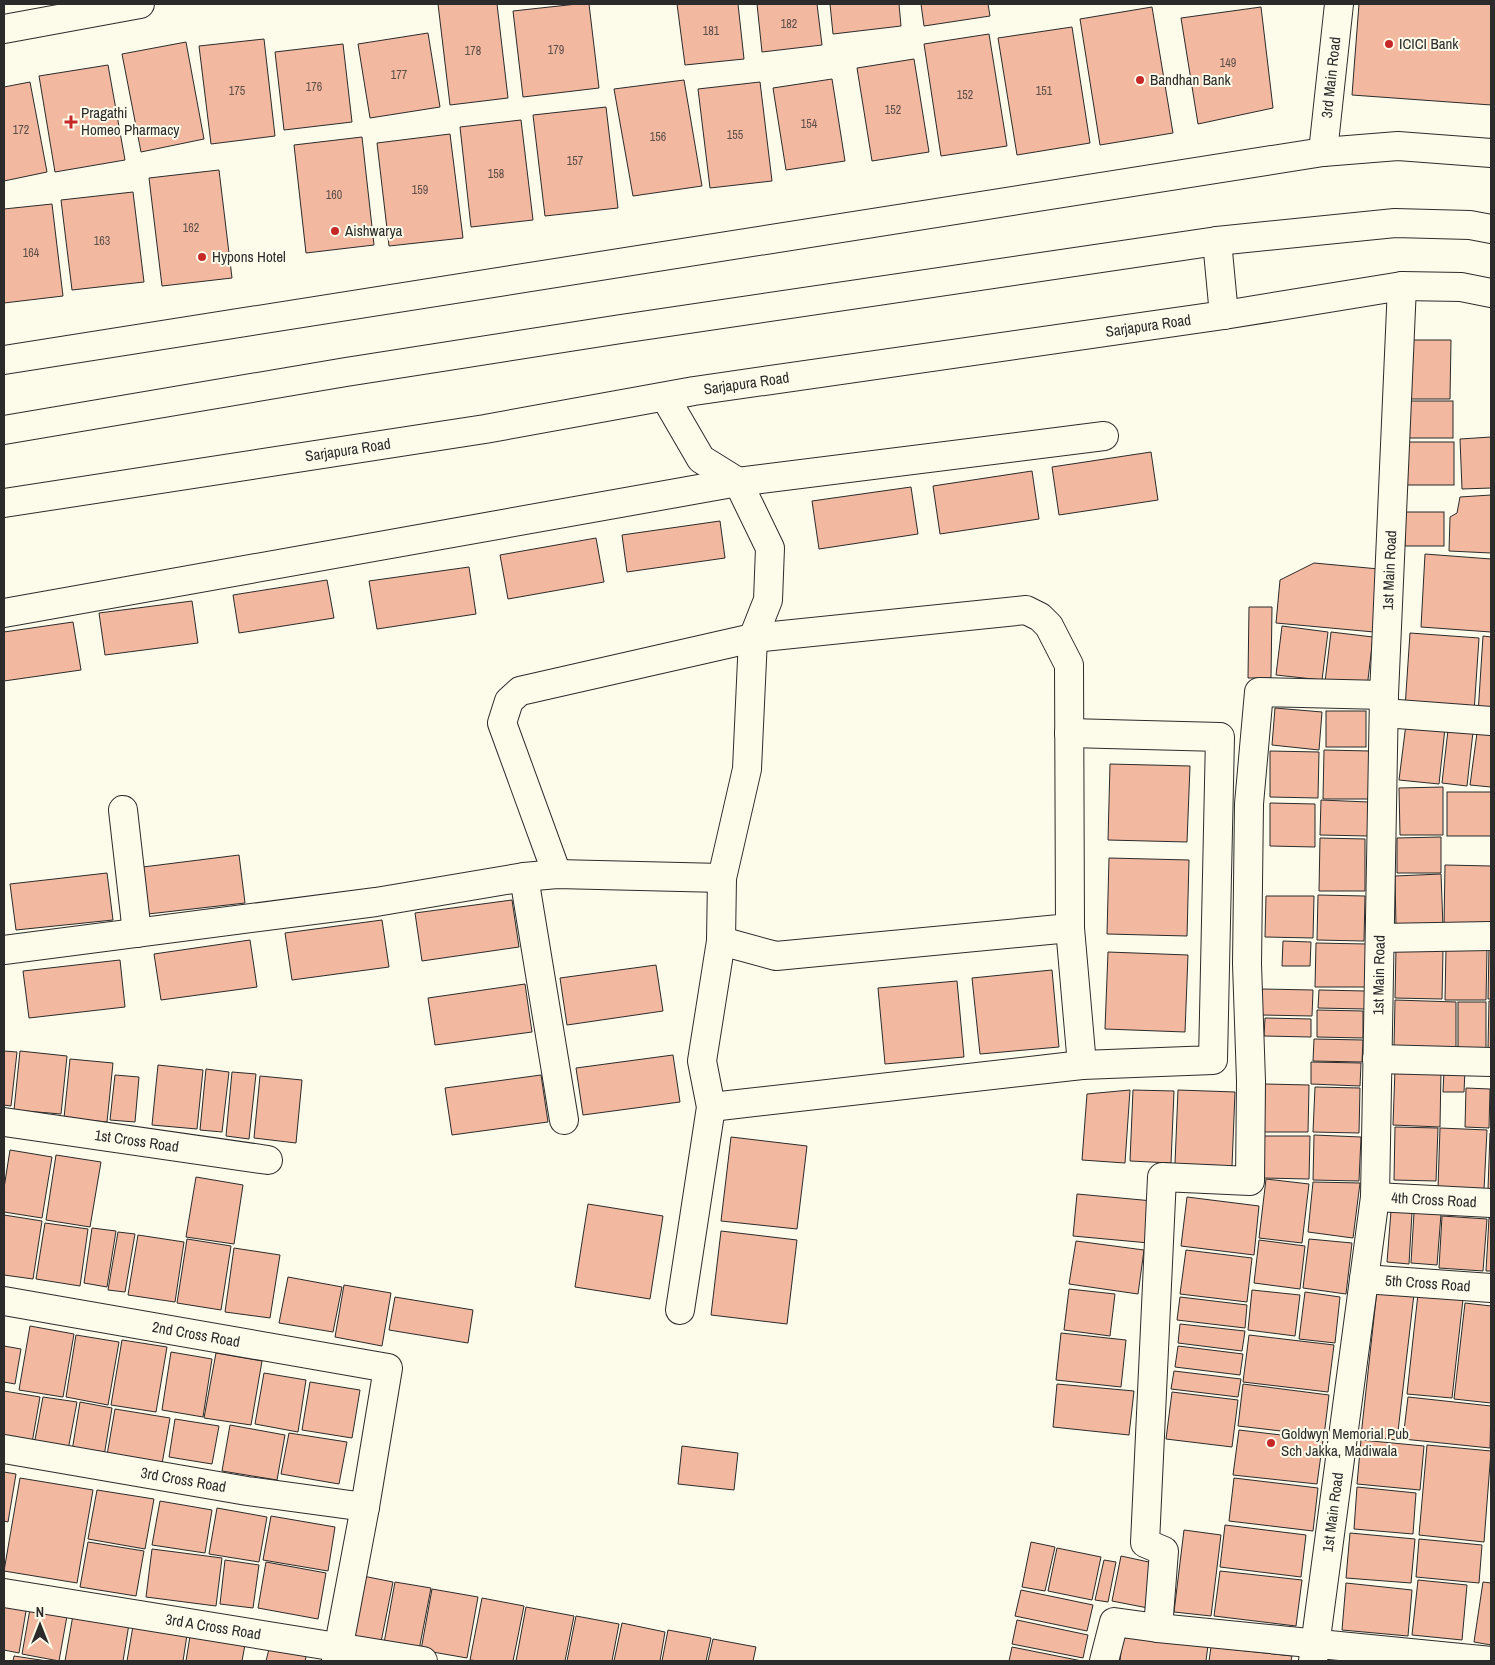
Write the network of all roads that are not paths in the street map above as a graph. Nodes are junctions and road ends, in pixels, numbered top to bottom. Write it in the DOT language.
graph roads {
  1 [pos="140,4"];
  2 [pos="1339,4"];
  3 [pos="4,29"];
  4 [pos="1323,152"];
  5 [pos="1491,153"];
  6 [pos="1491,229"];
  7 [pos="1217,241"];
  8 [pos="1402,286"];
  9 [pos="1491,293"];
  10 [pos="1224,315"];
  11 [pos="4,360"];
  12 [pos="665,397"];
  13 [pos="4,430"];
  14 [pos="1104,436"];
  15 [pos="738,482"];
  16 [pos="4,503"];
  17 [pos="4,613"];
  18 [pos="753,638"];
  19 [pos="1384,704"];
  20 [pos="1491,721"];
  21 [pos="1069,733"];
  22 [pos="123,810"];
  23 [pos="556,874"];
  24 [pos="524,877"];
  25 [pos="722,878"];
  26 [pos="1070,928"];
  27 [pos="137,933"];
  28 [pos="1491,936"];
  29 [pos="1380,938"];
  30 [pos="721,942"];
  31 [pos="4,950"];
  32 [pos="1377,1059"];
  33 [pos="1491,1062"];
  34 [pos="1082,1065"];
  35 [pos="711,1107"];
  36 [pos="564,1120"];
  37 [pos="4,1122"];
  38 [pos="268,1160"];
  39 [pos="1375,1197"];
  40 [pos="1491,1203"];
  41 [pos="1364,1279"];
  42 [pos="1491,1288"];
  43 [pos="4,1301"];
  44 [pos="680,1310"];
  45 [pos="4,1449"];
  46 [pos="365,1507"];
  47 [pos="4,1593"];
  48 [pos="1158,1628"];
  49 [pos="1314,1652"];
  50 [pos="337,1654"];
  51 [pos="423,1661"];
  52 [pos="1104,1661"];
  53 [pos="1491,1661"];
  1 -- 3 [label="street"];
  2 -- 4 [label="street, 3rd Main Road"];
  4 -- 5 [label="street"];
  4 -- 11 [label="street"];
  6 -- 7 [label="street"];
  7 -- 10 [label="street"];
  7 -- 13 [label="street"];
  8 -- 9 [label="street, Sarjapura Road"];
  8 -- 10 [label="street, Sarjapura Road"];
  8 -- 19 [label="street, 1st Main Road"];
  10 -- 12 [label="street, Sarjapura Road"];
  12 -- 15 [label="street"];
  12 -- 16 [label="street, Sarjapura Road"];
  14 -- 15 [label="street"];
  15 -- 17 [label="street"];
  15 -- 18 [label="street"];
  18 -- 21 [label="street"];
  18 -- 23 [label="street"];
  18 -- 25 [label="street"];
  19 -- 20 [label="street"];
  19 -- 29 [label="street, 1st Main Road"];
  19 -- 48 [label="street"];
  21 -- 26 [label="street"];
  21 -- 34 [label="street"];
  22 -- 27 [label="street"];
  23 -- 24 [label="street"];
  23 -- 25 [label="street"];
  24 -- 27 [label="street"];
  24 -- 36 [label="street"];
  25 -- 30 [label="street"];
  26 -- 30 [label="street"];
  26 -- 34 [label="street"];
  27 -- 31 [label="street"];
  28 -- 29 [label="street"];
  29 -- 32 [label="street, 1st Main Road"];
  30 -- 35 [label="street"];
  32 -- 33 [label="street"];
  32 -- 39 [label="street, 1st Main Road"];
  34 -- 35 [label="street"];
  35 -- 44 [label="street"];
  37 -- 38 [label="street, 1st Cross Road"];
  39 -- 40 [label="street, 4th Cross Road"];
  39 -- 41 [label="street, 1st Main Road"];
  41 -- 42 [label="street, 5th Cross Road"];
  41 -- 49 [label="street, 1st Main Road"];
  43 -- 46 [label="street, 2nd Cross Road"];
  45 -- 46 [label="street, 3rd Cross Road"];
  46 -- 50 [label="street"];
  47 -- 50 [label="street, 3rd A Cross Road"];
  48 -- 49 [label="street"];
  48 -- 52 [label="street"];
  49 -- 53 [label="street"];
  50 -- 51 [label="street, 3rd A Cross Road"];
}
